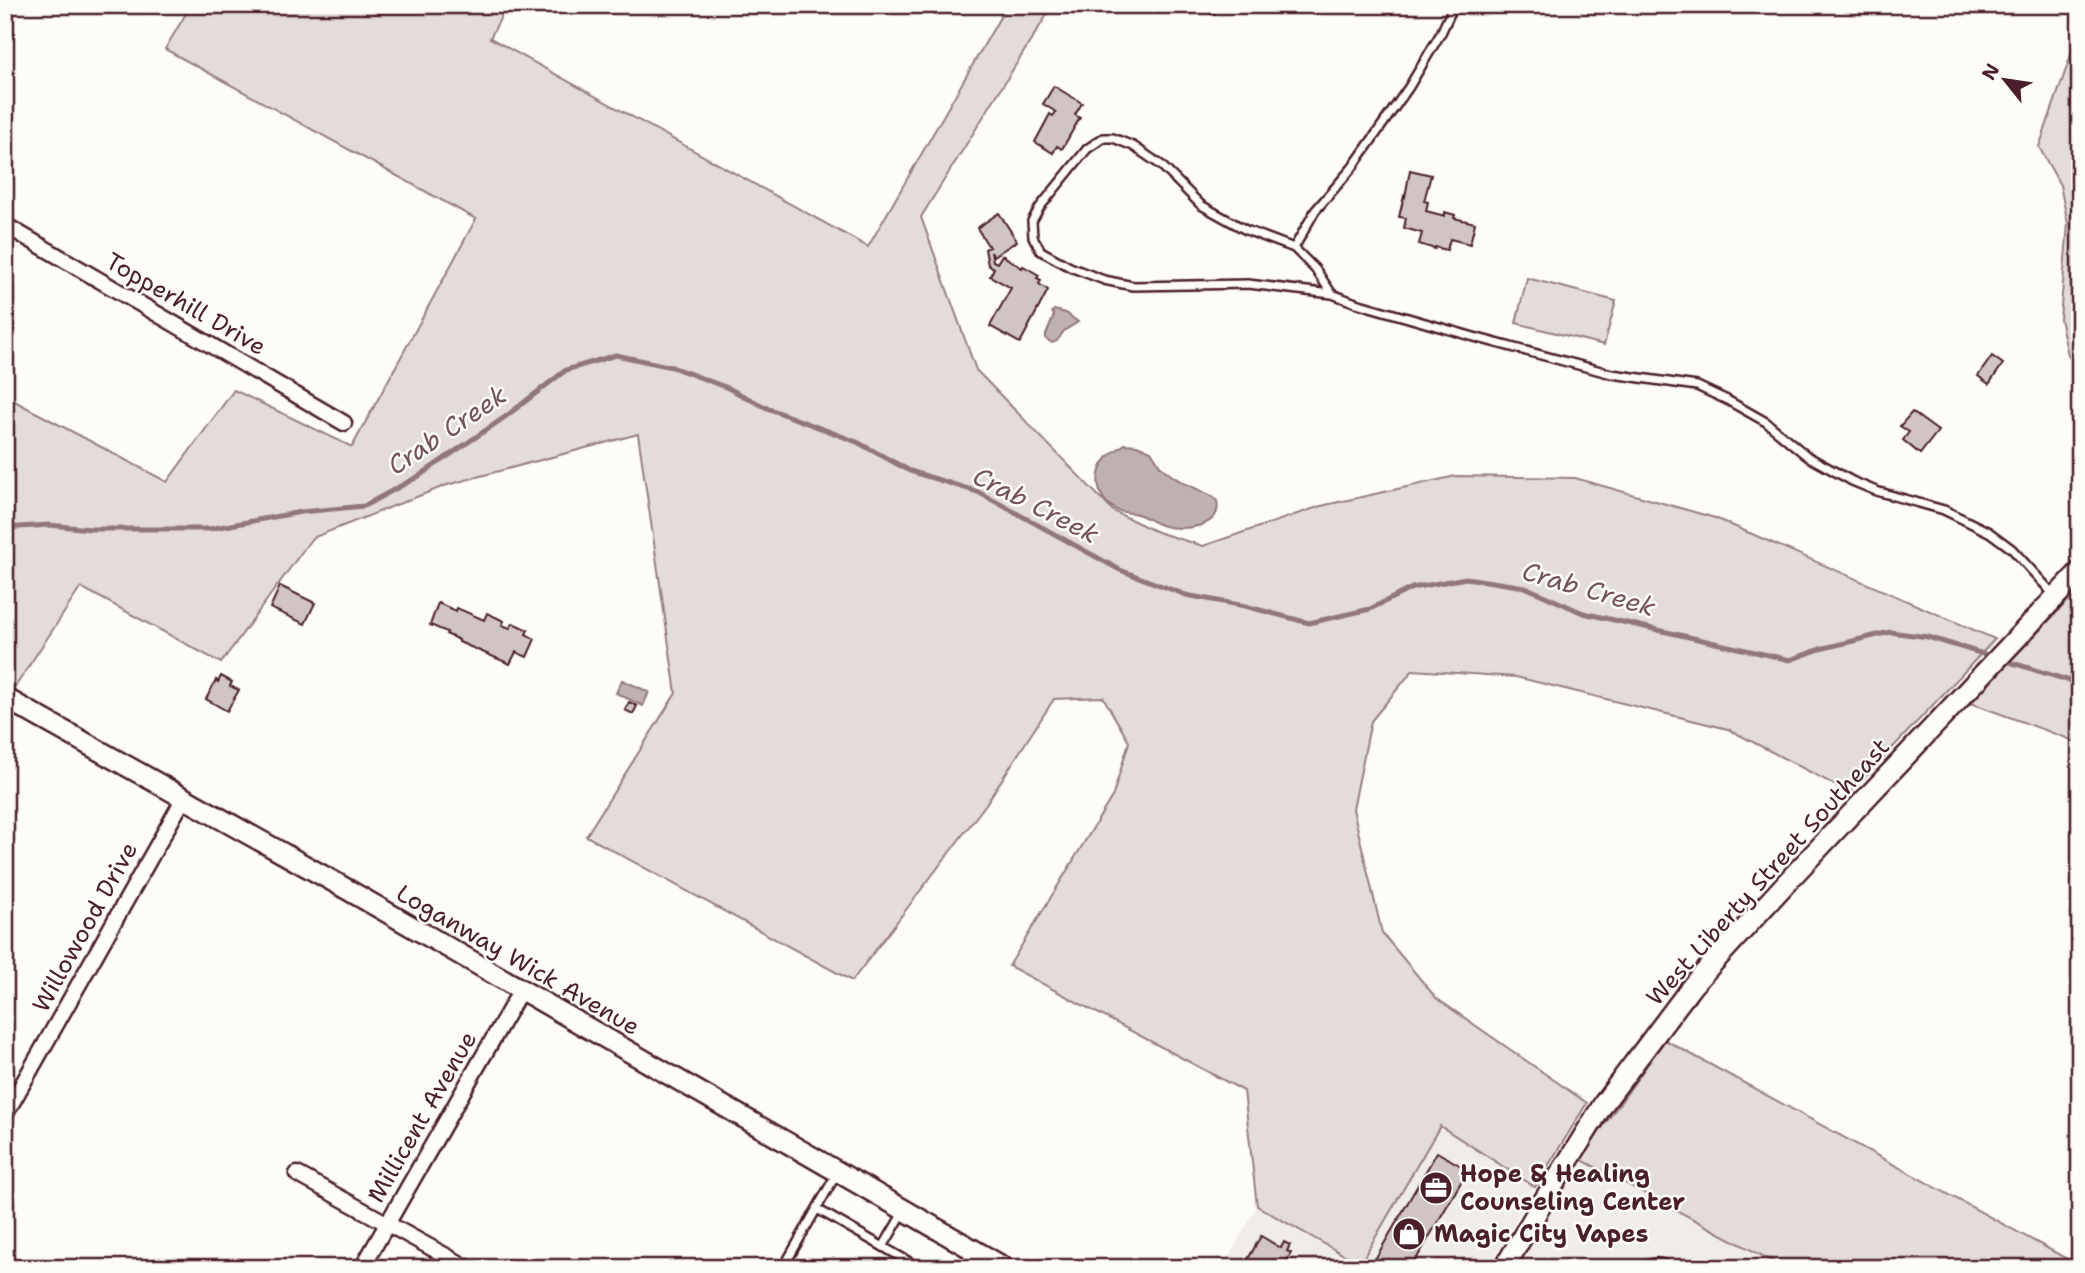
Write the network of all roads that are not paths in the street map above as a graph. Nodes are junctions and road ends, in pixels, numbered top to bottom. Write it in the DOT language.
graph roads {
  1 [pos="1454,5"];
  2 [pos="5,225"];
  3 [pos="1294,247"];
  4 [pos="1332,294"];
  5 [pos="344,423"];
  6 [pos="2080,571"];
  7 [pos="2056,596"];
  8 [pos="5,698"];
  9 [pos="184,798"];
  10 [pos="521,990"];
  11 [pos="5,1115"];
  12 [pos="838,1171"];
  13 [pos="298,1174"];
  14 [pos="817,1209"];
  15 [pos="905,1210"];
  16 [pos="387,1223"];
  17 [pos="883,1247"];
  18 [pos="973,1249"];
  19 [pos="787,1261"];
  20 [pos="1508,1267"];
  21 [pos="362,1268"];
  22 [pos="468,1268"];
  23 [pos="920,1268"];
  24 [pos="962,1268"];
  25 [pos="1005,1268"];
  26 [pos="1641,1268"];
  27 [pos="1672,1268"];
  1 -- 3 [label="lane"];
  2 -- 5 [label="street, Topperhill Drive"];
  3 -- 4 [label="lane"];
  3 -- 4 [label="lane"];
  4 -- 7 [label="lane"];
  6 -- 7 [label="street, West Liberty Street Southeast"];
  7 -- 20 [label="street, West Liberty Street Southeast"];
  8 -- 9 [label="street, Loganway Wick Avenue"];
  9 -- 10 [label="street, Loganway Wick Avenue"];
  9 -- 11 [label="street, Willowood Drive"];
  10 -- 12 [label="street, Loganway Wick Avenue"];
  10 -- 16 [label="street, Millicent Avenue"];
  12 -- 14 [label="lane"];
  12 -- 15 [label="street, Loganway Wick Avenue"];
  13 -- 16 [label="street"];
  14 -- 17 [label="lane"];
  14 -- 19 [label="lane"];
  15 -- 17 [label="lane"];
  15 -- 18 [label="street, Loganway Wick Avenue"];
  16 -- 21 [label="street, Millicent Avenue"];
  16 -- 22 [label="street"];
  17 -- 23 [label="lane"];
  18 -- 24 [label="lane"];
  18 -- 25 [label="street, Loganway Wick Avenue"];
  26 -- 27 [label="lane"];
}
